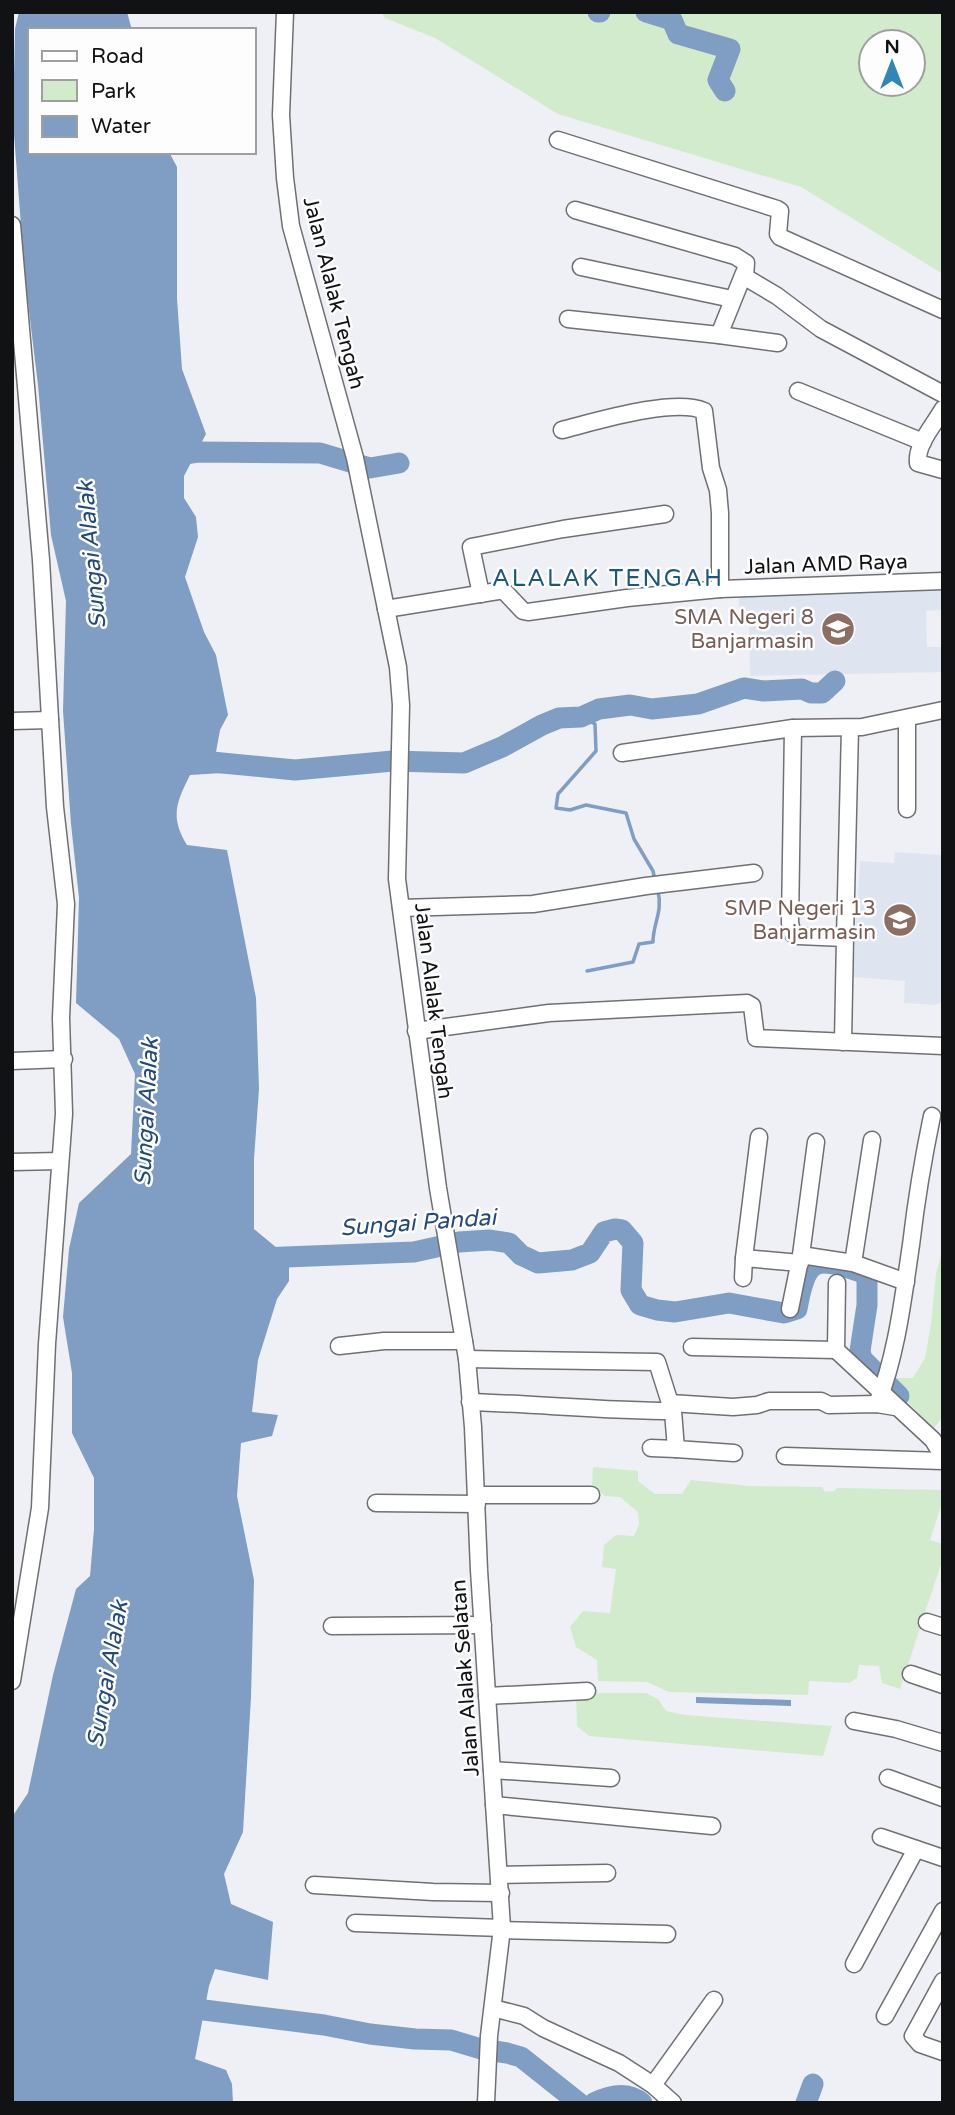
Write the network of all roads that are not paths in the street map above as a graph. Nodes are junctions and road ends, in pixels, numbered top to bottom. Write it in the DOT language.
graph roads {
  1 [pos="285,12"];
  2 [pos="558,140"];
  3 [pos="575,210"];
  4 [pos="12,225"];
  5 [pos="581,267"];
  6 [pos="744,273"];
  7 [pos="732,299"];
  8 [pos="943,310"];
  9 [pos="568,319"];
  10 [pos="719,335"];
  11 [pos="778,342"];
  12 [pos="798,391"];
  13 [pos="943,394"];
  14 [pos="942,411"];
  15 [pos="562,430"];
  16 [pos="923,442"];
  17 [pos="943,470"];
  18 [pos="665,514"];
  19 [pos="943,581"];
  20 [pos="720,589"];
  21 [pos="481,594"];
  22 [pos="386,610"];
  23 [pos="943,710"];
  24 [pos="907,718"];
  25 [pos="12,720"];
  26 [pos="50,720"];
  27 [pos="793,728"];
  28 [pos="850,728"];
  29 [pos="622,753"];
  30 [pos="907,808"];
  31 [pos="754,873"];
  32 [pos="401,908"];
  33 [pos="845,938"];
  34 [pos="416,1031"];
  35 [pos="843,1042"];
  36 [pos="943,1046"];
  37 [pos="64,1059"];
  38 [pos="12,1062"];
  39 [pos="932,1116"];
  40 [pos="759,1137"];
  41 [pos="872,1140"];
  42 [pos="816,1142"];
  43 [pos="60,1161"];
  44 [pos="12,1162"];
  45 [pos="448,1247"];
  46 [pos="744,1258"];
  47 [pos="801,1259"];
  48 [pos="853,1263"];
  49 [pos="743,1278"];
  50 [pos="905,1282"];
  51 [pos="838,1283"];
  52 [pos="790,1309"];
  53 [pos="464,1341"];
  54 [pos="339,1346"];
  55 [pos="692,1347"];
  56 [pos="836,1350"];
  57 [pos="467,1359"];
  58 [pos="882,1390"];
  59 [pos="470,1402"];
  60 [pos="672,1407"];
  61 [pos="943,1427"];
  62 [pos="933,1440"];
  63 [pos="651,1448"];
  64 [pos="676,1449"];
  65 [pos="734,1453"];
  66 [pos="785,1456"];
  67 [pos="943,1459"];
  68 [pos="591,1495"];
  69 [pos="476,1499"];
  70 [pos="376,1503"];
  71 [pos="484,1625"];
  72 [pos="332,1626"];
  73 [pos="911,1674"];
  74 [pos="12,1681"];
  75 [pos="943,1685"];
  76 [pos="587,1691"];
  77 [pos="487,1696"];
  78 [pos="854,1721"];
  79 [pos="943,1743"];
  80 [pos="492,1770"];
  81 [pos="611,1778"];
  82 [pos="888,1778"];
  83 [pos="943,1798"];
  84 [pos="494,1805"];
  85 [pos="712,1826"];
  86 [pos="881,1836"];
  87 [pos="916,1849"];
  88 [pos="943,1858"];
  89 [pos="607,1872"];
  90 [pos="500,1875"];
  91 [pos="314,1885"];
  92 [pos="501,1893"];
  93 [pos="943,1910"];
  94 [pos="355,1923"];
  95 [pos="502,1929"];
  96 [pos="667,1934"];
  97 [pos="854,1964"];
  98 [pos="943,1981"];
  99 [pos="714,2000"];
  100 [pos="938,2002"];
  101 [pos="493,2008"];
  102 [pos="885,2016"];
  103 [pos="943,2052"];
  104 [pos="653,2085"];
  105 [pos="486,2103"];
  106 [pos="673,2103"];
  1 -- 22 [label="street, Jalan Alalak Tengah"];
  2 -- 8 [label="street"];
  3 -- 6 [label="street"];
  4 -- 26 [label="street"];
  5 -- 7 [label="street"];
  6 -- 7 [label="street"];
  6 -- 13 [label="street"];
  7 -- 10 [label="street"];
  9 -- 10 [label="street"];
  10 -- 11 [label="street"];
  12 -- 16 [label="street"];
  14 -- 16 [label="street"];
  15 -- 20 [label="street"];
  16 -- 17 [label="street"];
  18 -- 21 [label="street"];
  19 -- 20 [label="street, Jalan AMD Raya"];
  20 -- 21 [label="street, Jalan AMD Raya"];
  21 -- 22 [label="street, Jalan AMD Raya"];
  22 -- 32 [label="street, Jalan Alalak Tengah"];
  23 -- 24 [label="street"];
  24 -- 28 [label="street"];
  24 -- 30 [label="street"];
  25 -- 26 [label="street"];
  26 -- 37 [label="street"];
  27 -- 28 [label="street"];
  27 -- 29 [label="street"];
  27 -- 33 [label="street"];
  28 -- 33 [label="street"];
  31 -- 32 [label="street"];
  32 -- 34 [label="street, Jalan Alalak Tengah"];
  33 -- 35 [label="street"];
  34 -- 35 [label="street"];
  34 -- 45 [label="street, Jalan Alalak Tengah"];
  35 -- 36 [label="street"];
  37 -- 38 [label="street"];
  37 -- 43 [label="street"];
  39 -- 50 [label="street"];
  40 -- 46 [label="street"];
  41 -- 48 [label="street"];
  42 -- 47 [label="street"];
  43 -- 44 [label="street"];
  43 -- 74 [label="street"];
  45 -- 53 [label="street, Jalan Alalak Selatan"];
  46 -- 47 [label="street"];
  46 -- 49 [label="street"];
  47 -- 48 [label="street"];
  47 -- 52 [label="street"];
  48 -- 50 [label="street"];
  50 -- 58 [label="street"];
  51 -- 56 [label="street"];
  53 -- 54 [label="street"];
  53 -- 57 [label="street, Jalan Alalak Selatan"];
  55 -- 56 [label="street"];
  56 -- 58 [label="street"];
  57 -- 59 [label="street, Jalan Alalak Selatan"];
  57 -- 60 [label="street"];
  58 -- 60 [label="street"];
  58 -- 62 [label="street"];
  59 -- 60 [label="street"];
  59 -- 69 [label="street, Jalan Alalak Selatan"];
  60 -- 64 [label="street"];
  61 -- 62 [label="street"];
  62 -- 67 [label="street"];
  63 -- 64 [label="street"];
  64 -- 65 [label="street"];
  66 -- 67 [label="street"];
  68 -- 69 [label="street"];
  69 -- 70 [label="street"];
  69 -- 71 [label="street, Jalan Alalak Selatan"];
  71 -- 72 [label="street"];
  71 -- 77 [label="street, Jalan Alalak Selatan"];
  73 -- 75 [label="street"];
  76 -- 77 [label="street"];
  77 -- 80 [label="street, Jalan Alalak Selatan"];
  78 -- 79 [label="street"];
  80 -- 81 [label="street"];
  80 -- 84 [label="street, Jalan Alalak Selatan"];
  82 -- 83 [label="street"];
  84 -- 85 [label="street"];
  84 -- 90 [label="street, Jalan Alalak Selatan"];
  86 -- 87 [label="street"];
  87 -- 88 [label="street"];
  87 -- 97 [label="street"];
  89 -- 90 [label="street"];
  90 -- 92 [label="street, Jalan Alalak Selatan"];
  91 -- 92 [label="street"];
  92 -- 95 [label="street, Jalan Alalak Selatan"];
  93 -- 102 [label="street"];
  94 -- 95 [label="street"];
  95 -- 96 [label="street"];
  95 -- 101 [label="street, Jalan Alalak Selatan"];
  98 -- 100 [label="street"];
  99 -- 104 [label="street"];
  100 -- 103 [label="street"];
  101 -- 104 [label="street"];
  101 -- 105 [label="street, Jalan Alalak Selatan"];
  104 -- 106 [label="street"];
}
